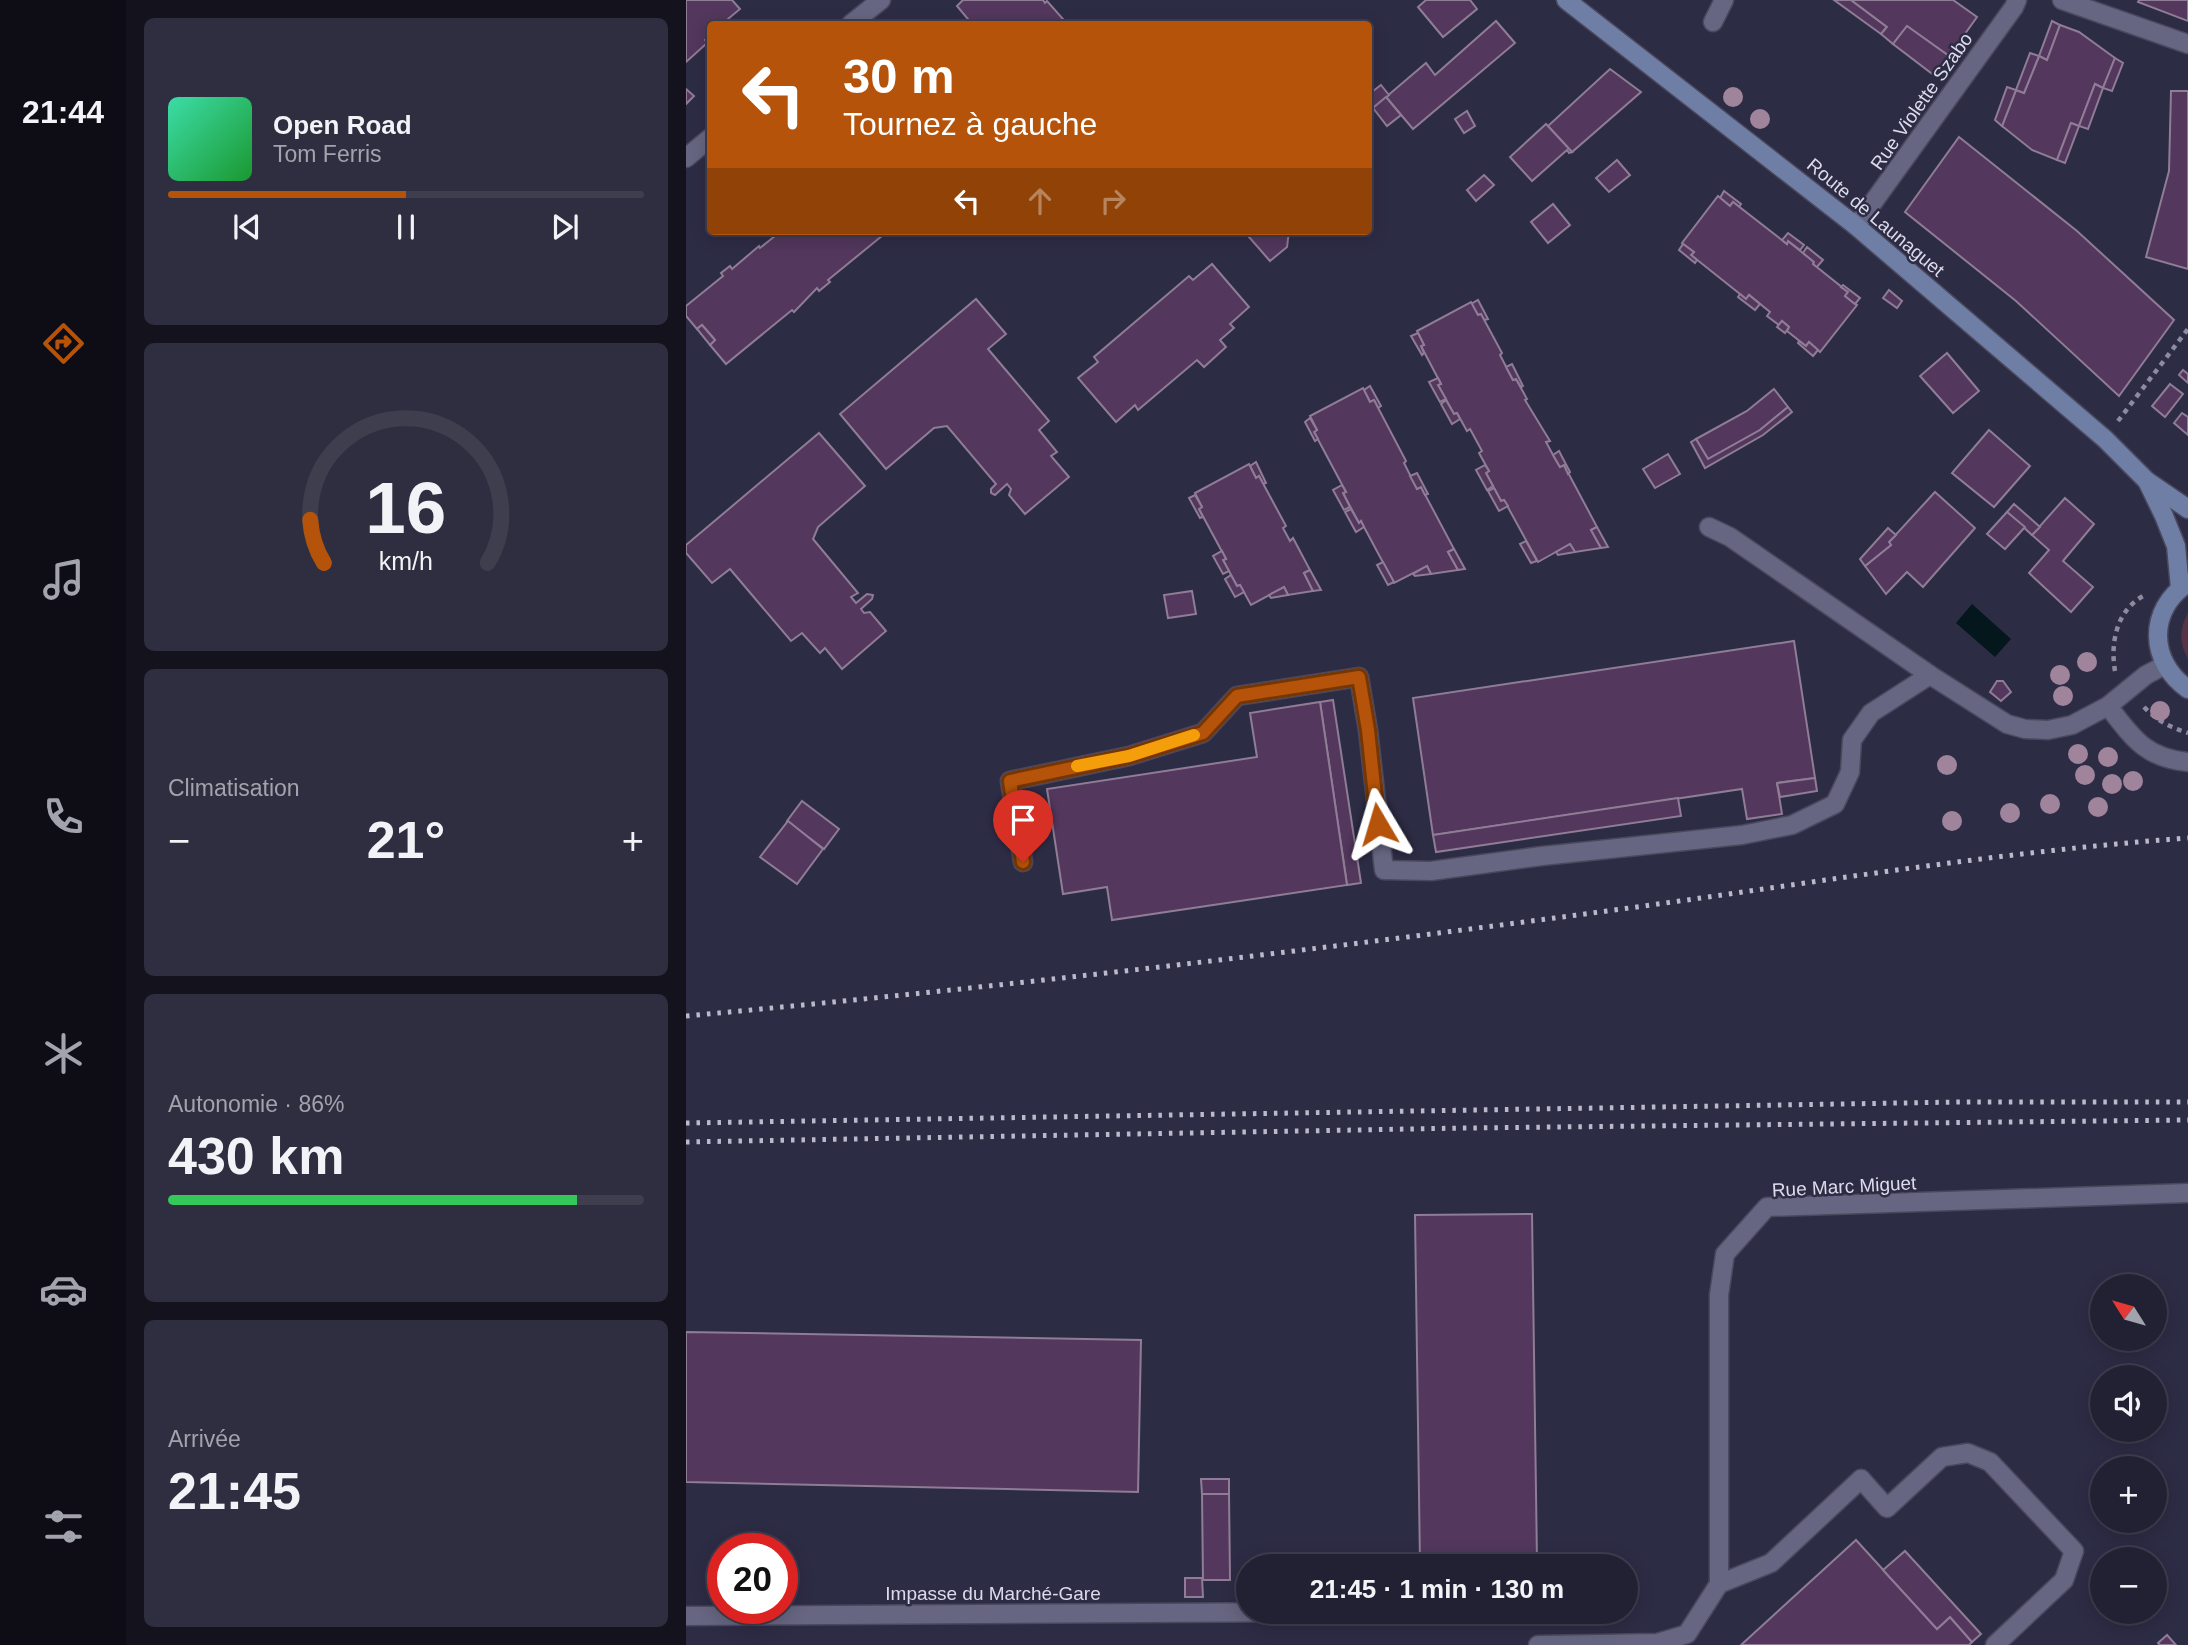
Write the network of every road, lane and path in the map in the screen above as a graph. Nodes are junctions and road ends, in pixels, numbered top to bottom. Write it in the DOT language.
graph roads {
  1 [pos="881,0"];
  2 [pos="1566,0"];
  3 [pos="1724,0"];
  4 [pos="2017,0"];
  5 [pos="2062,0"];
  6 [pos="855,21"];
  7 [pos="1713,22"];
  8 [pos="2188,44"];
  9 [pos="707,140"];
  10 [pos="686,158"];
  11 [pos="1856,226"];
  12 [pos="2188,329"];
  13 [pos="2105,439"];
  14 [pos="2147,481"];
  15 [pos="2188,509"];
  16 [pos="1709,527"];
  17 [pos="2184,585"];
  18 [pos="2168,603"];
  19 [pos="2165,665"];
  20 [pos="1930,675"];
  21 [pos="2116,677"];
  22 [pos="2188,690"];
  23 [pos="2142,705"];
  24 [pos="2108,706"];
  25 [pos="2188,733"];
  26 [pos="2188,762"];
  27 [pos="1023,862"];
  28 [pos="2188,1193"];
  29 [pos="1720,1584"];
  30 [pos="1236,1612"];
  31 [pos="686,1616"];
  32 [pos="1656,1644"];
  33 [pos="1538,1645"];
  34 [pos="1995,1645"];
  1 -- 6 [label="street"];
  2 -- 11 [label="main road, Route de Launaguet"];
  3 -- 7 [label="street"];
  4 -- 11 [label="street, Rue Violette Szabo"];
  5 -- 8 [label="street"];
  9 -- 10 [label="street"];
  11 -- 13 [label="main road, Route de Launaguet"];
  12 -- 13 [label="path"];
  13 -- 14 [label="main road, Route de Launaguet"];
  14 -- 15 [label="main road, Route de Launaguet"];
  14 -- 17 [label="main road, Route de Launaguet"];
  16 -- 20 [label="street"];
  17 -- 18 [label="main road"];
  18 -- 19 [label="main road"];
  18 -- 21 [label="path"];
  19 -- 22 [label="main road"];
  19 -- 24 [label="street"];
  20 -- 24 [label="street"];
  20 -- 27 [label="street"];
  23 -- 25 [label="path"];
  24 -- 26 [label="street"];
  28 -- 29 [label="street, Rue Marc Miguet"];
  29 -- 32 [label="street"];
  29 -- 34 [label="street"];
  30 -- 31 [label="street, Impasse du Marché-Gare"];
  32 -- 33 [label="street"];
}
